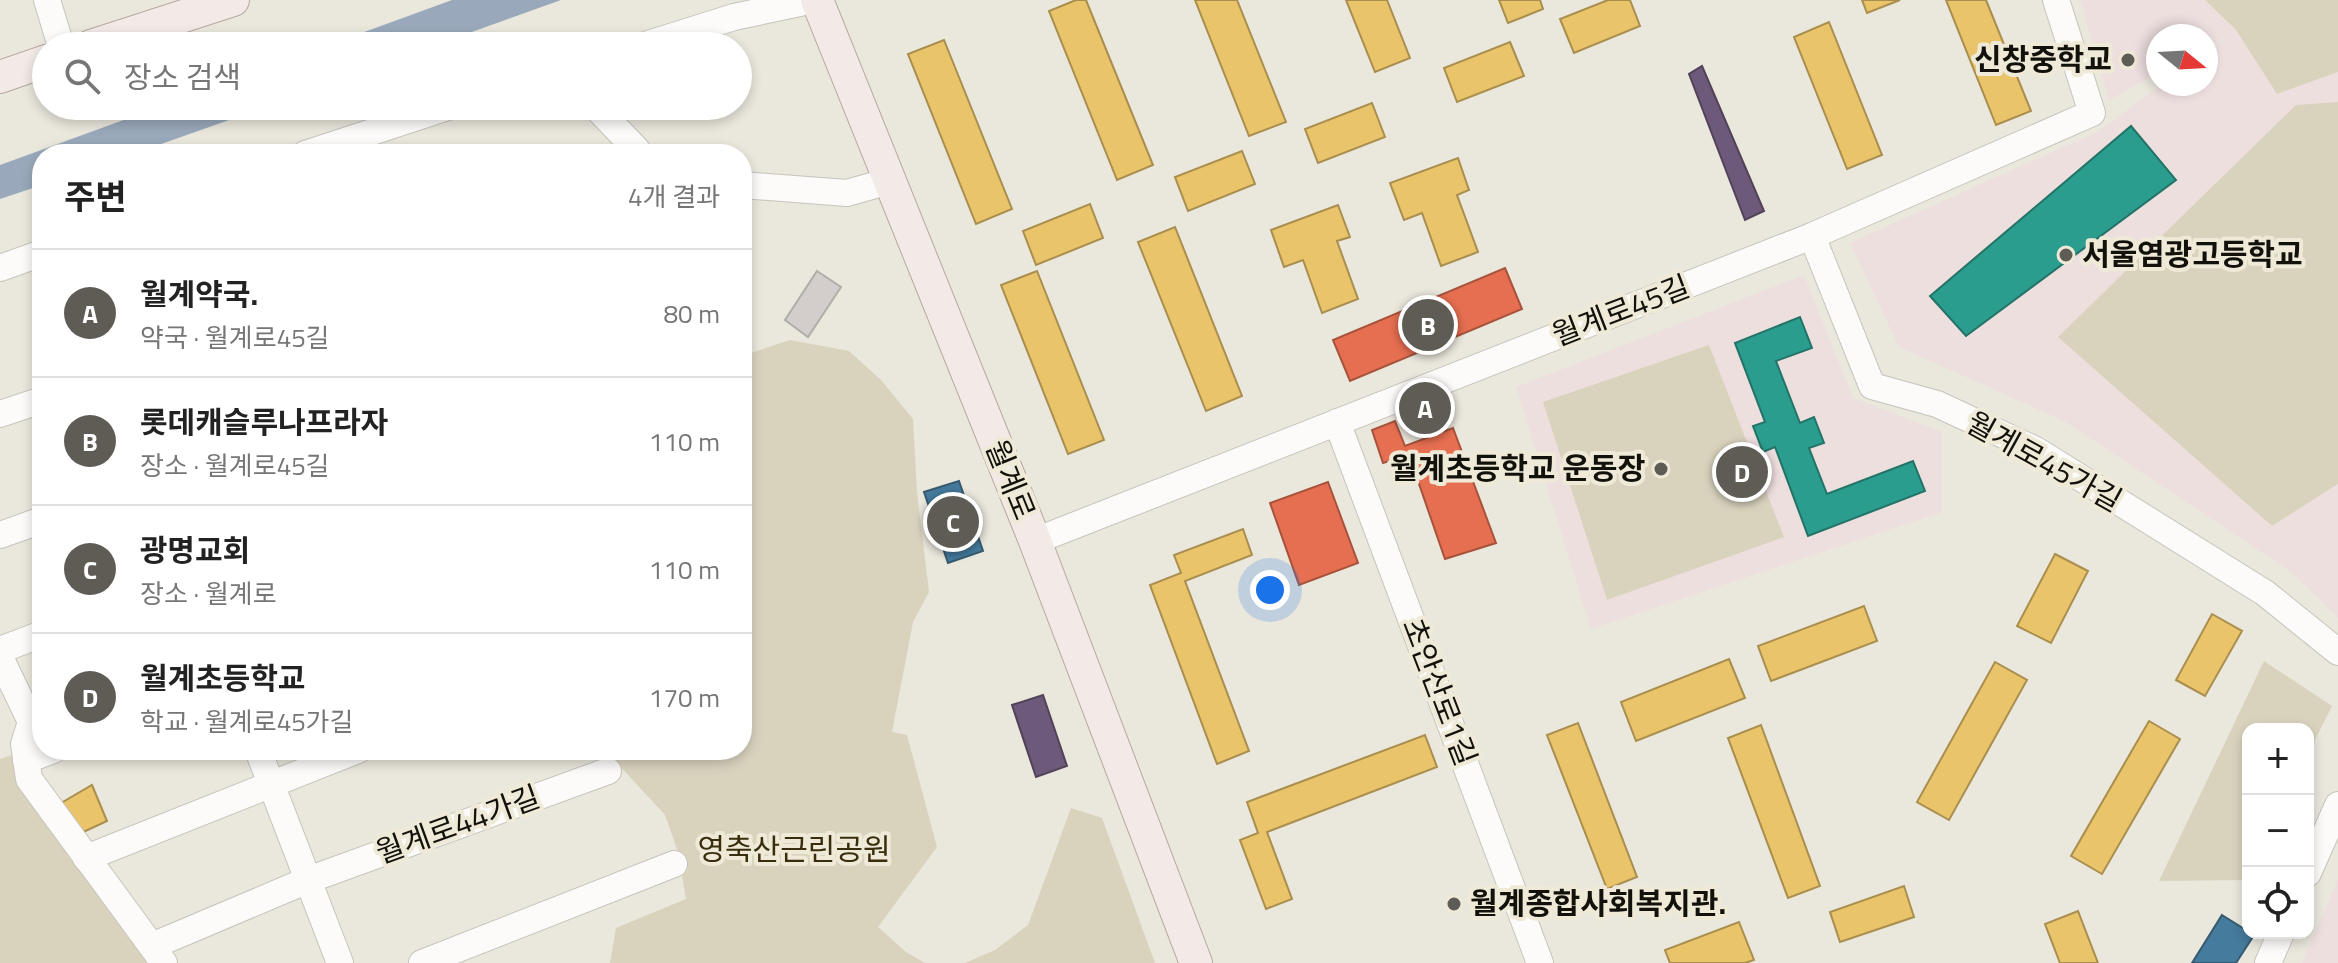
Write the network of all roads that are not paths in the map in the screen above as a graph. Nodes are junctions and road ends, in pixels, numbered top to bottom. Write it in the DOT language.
graph roads {
  1 [pos="47,0"];
  2 [pos="231,0"];
  3 [pos="815,0"];
  4 [pos="2056,0"];
  5 [pos="57,32"];
  6 [pos="134,32"];
  7 [pos="686,32"];
  8 [pos="32,66"];
  9 [pos="0,77"];
  10 [pos="408,120"];
  11 [pos="608,120"];
  12 [pos="335,144"];
  13 [pos="631,144"];
  14 [pos="889,181"];
  15 [pos="752,186"];
  16 [pos="1812,236"];
  17 [pos="32,257"];
  18 [pos="0,268"];
  19 [pos="32,403"];
  20 [pos="0,414"];
  21 [pos="1337,422"];
  22 [pos="32,524"];
  23 [pos="0,535"];
  24 [pos="1035,541"];
  25 [pos="32,638"];
  26 [pos="0,650"];
  27 [pos="2338,652"];
  28 [pos="0,657"];
  29 [pos="32,758"];
  30 [pos="26,760"];
  31 [pos="262,760"];
  32 [pos="332,760"];
  33 [pos="608,771"];
  34 [pos="270,784"];
  35 [pos="2338,805"];
  36 [pos="86,858"];
  37 [pos="674,864"];
  38 [pos="2311,867"];
  39 [pos="308,880"];
  40 [pos="2278,939"];
  41 [pos="158,955"];
  42 [pos="340,963"];
  43 [pos="422,963"];
  44 [pos="1196,963"];
  45 [pos="1540,963"];
  46 [pos="2268,963"];
  1 -- 5 [label="street"];
  2 -- 6 [label="main road"];
  3 -- 7 [label="street"];
  3 -- 14 [label="main road, 월계로"];
  4 -- 16 [label="street, 월계로45길"];
  8 -- 9 [label="main road"];
  10 -- 12 [label="street"];
  11 -- 13 [label="street"];
  14 -- 15 [label="street"];
  14 -- 24 [label="main road, 월계로"];
  16 -- 21 [label="street, 월계로45길"];
  16 -- 27 [label="street, 월계로45가길"];
  17 -- 18 [label="street"];
  19 -- 20 [label="street"];
  21 -- 24 [label="street, 월계로45길"];
  21 -- 45 [label="street, 초안산로1길"];
  22 -- 23 [label="street"];
  24 -- 44 [label="main road, 월계로"];
  25 -- 26 [label="street"];
  28 -- 30 [label="street"];
  29 -- 30 [label="street"];
  30 -- 36 [label="street"];
  31 -- 34 [label="street"];
  32 -- 34 [label="street"];
  33 -- 39 [label="street, 월계로44가길"];
  34 -- 36 [label="street"];
  34 -- 39 [label="street"];
  35 -- 38 [label="street"];
  36 -- 41 [label="street"];
  37 -- 43 [label="street"];
  39 -- 41 [label="street, 월계로44가길"];
  39 -- 42 [label="street"];
  40 -- 46 [label="street"];
}
